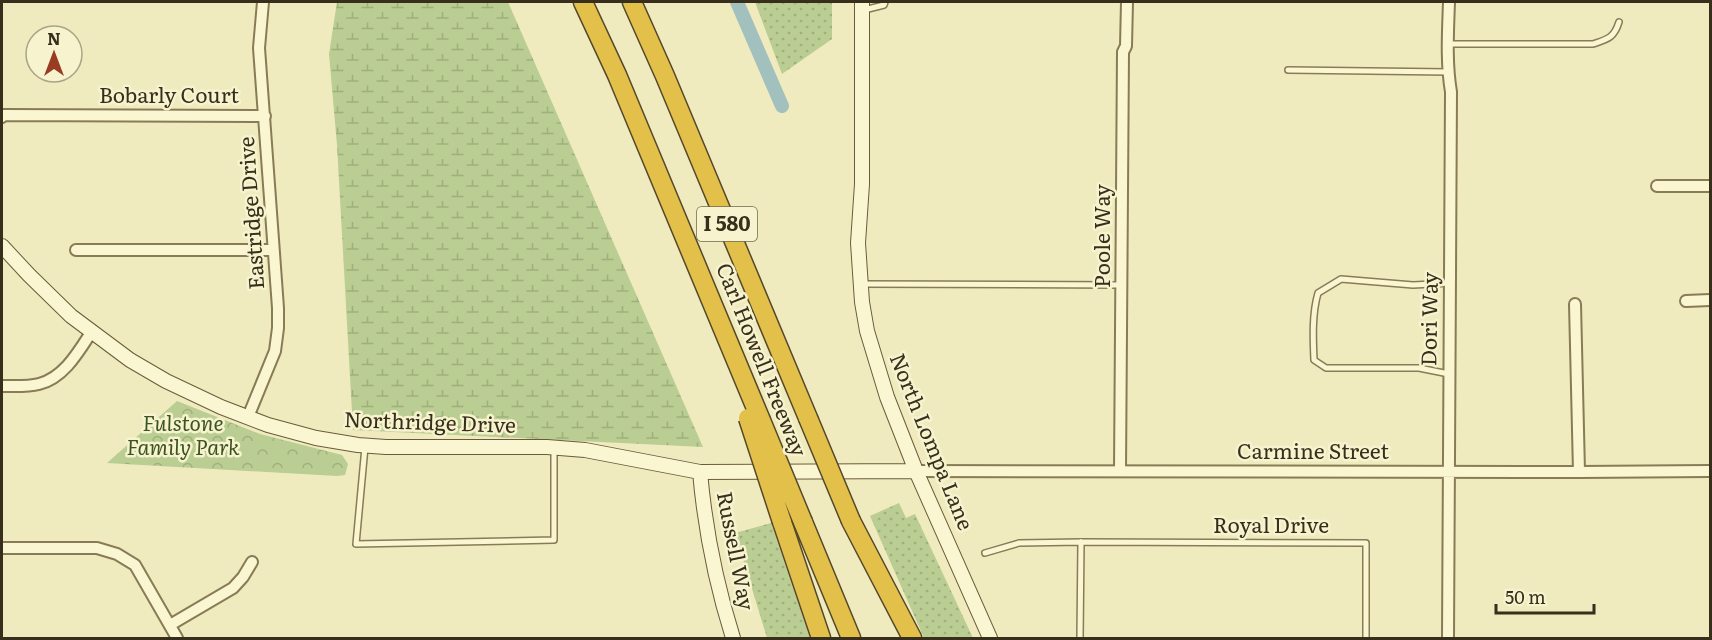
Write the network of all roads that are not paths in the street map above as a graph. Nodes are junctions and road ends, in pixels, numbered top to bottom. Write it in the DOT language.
graph roads {
  1 [pos="264,2"];
  2 [pos="583,2"];
  3 [pos="632,2"];
  4 [pos="885,2"];
  5 [pos="1127,2"];
  6 [pos="1449,2"];
  7 [pos="862,6"];
  8 [pos="1618,22"];
  9 [pos="1448,44"];
  10 [pos="1288,70"];
  11 [pos="1449,72"];
  12 [pos="265,116"];
  13 [pos="2,117"];
  14 [pos="1657,186"];
  15 [pos="1710,186"];
  16 [pos="2,246"];
  17 [pos="76,250"];
  18 [pos="273,250"];
  19 [pos="1451,283"];
  20 [pos="861,284"];
  21 [pos="1122,285"];
  22 [pos="1710,300"];
  23 [pos="1686,301"];
  24 [pos="1575,304"];
  25 [pos="92,332"];
  26 [pos="1449,374"];
  27 [pos="2,386"];
  28 [pos="248,417"];
  29 [pos="754,418"];
  30 [pos="365,446"];
  31 [pos="554,448"];
  32 [pos="916,471"];
  33 [pos="1120,471"];
  34 [pos="1448,471"];
  35 [pos="1710,471"];
  36 [pos="700,472"];
  37 [pos="1580,472"];
  38 [pos="851,521"];
  39 [pos="1081,542"];
  40 [pos="2,548"];
  41 [pos="985,553"];
  42 [pos="252,562"];
  43 [pos="170,625"];
  44 [pos="177,639"];
  45 [pos="733,639"];
  46 [pos="821,639"];
  47 [pos="851,639"];
  48 [pos="898,639"];
  49 [pos="912,639"];
  50 [pos="990,639"];
  51 [pos="1080,639"];
  52 [pos="1366,639"];
  53 [pos="1448,639"];
  1 -- 12 [label="street, Eastridge Drive"];
  2 -- 29 [label="highway, Carl Howell Freeway / I 580"];
  3 -- 38 [label="highway, Carl Howell Freeway / I 580, bridge"];
  4 -- 7 [label="lane"];
  5 -- 21 [label="street, Poole Way"];
  6 -- 9 [label="street, Dori Way"];
  7 -- 20 [label="street, North Lompa Lane"];
  8 -- 9 [label="lane"];
  9 -- 11 [label="street, Dori Way"];
  10 -- 11 [label="lane"];
  11 -- 19 [label="street, Dori Way"];
  12 -- 13 [label="street, Bobarly Court"];
  12 -- 18 [label="street, Eastridge Drive"];
  14 -- 15 [label="street"];
  16 -- 25 [label="street, Northridge Drive"];
  17 -- 18 [label="street"];
  18 -- 28 [label="street, Eastridge Drive"];
  19 -- 26 [label="street, Dori Way"];
  19 -- 26 [label="lane"];
  20 -- 21 [label="lane"];
  20 -- 32 [label="street, North Lompa Lane"];
  21 -- 33 [label="street, Poole Way"];
  22 -- 23 [label="street"];
  24 -- 37 [label="street"];
  25 -- 27 [label="street"];
  25 -- 28 [label="street, Northridge Drive"];
  26 -- 34 [label="street, Dori Way"];
  28 -- 30 [label="street, Northridge Drive"];
  29 -- 46 [label="highway, bridge"];
  29 -- 47 [label="highway, Carl Howell Freeway, bridge"];
  30 -- 31 [label="street, Northridge Drive"];
  30 -- 31 [label="lane"];
  31 -- 36 [label="street, Northridge Drive"];
  32 -- 33 [label="street, Carmine Street"];
  32 -- 36 [label="street, Northridge Drive"];
  32 -- 50 [label="street, North Lompa Lane"];
  33 -- 34 [label="street, Carmine Street"];
  34 -- 37 [label="street, Carmine Street"];
  34 -- 53 [label="street, Dori Way"];
  35 -- 37 [label="street, Carmine Street"];
  36 -- 45 [label="street, Russell Way"];
  38 -- 48 [label="highway, Carl Howell Freeway / I 580"];
  38 -- 49 [label="highway"];
  39 -- 41 [label="lane, Royal Drive"];
  39 -- 51 [label="lane"];
  39 -- 52 [label="lane, Royal Drive"];
  40 -- 43 [label="street"];
  42 -- 43 [label="street"];
  43 -- 44 [label="street"];
}
